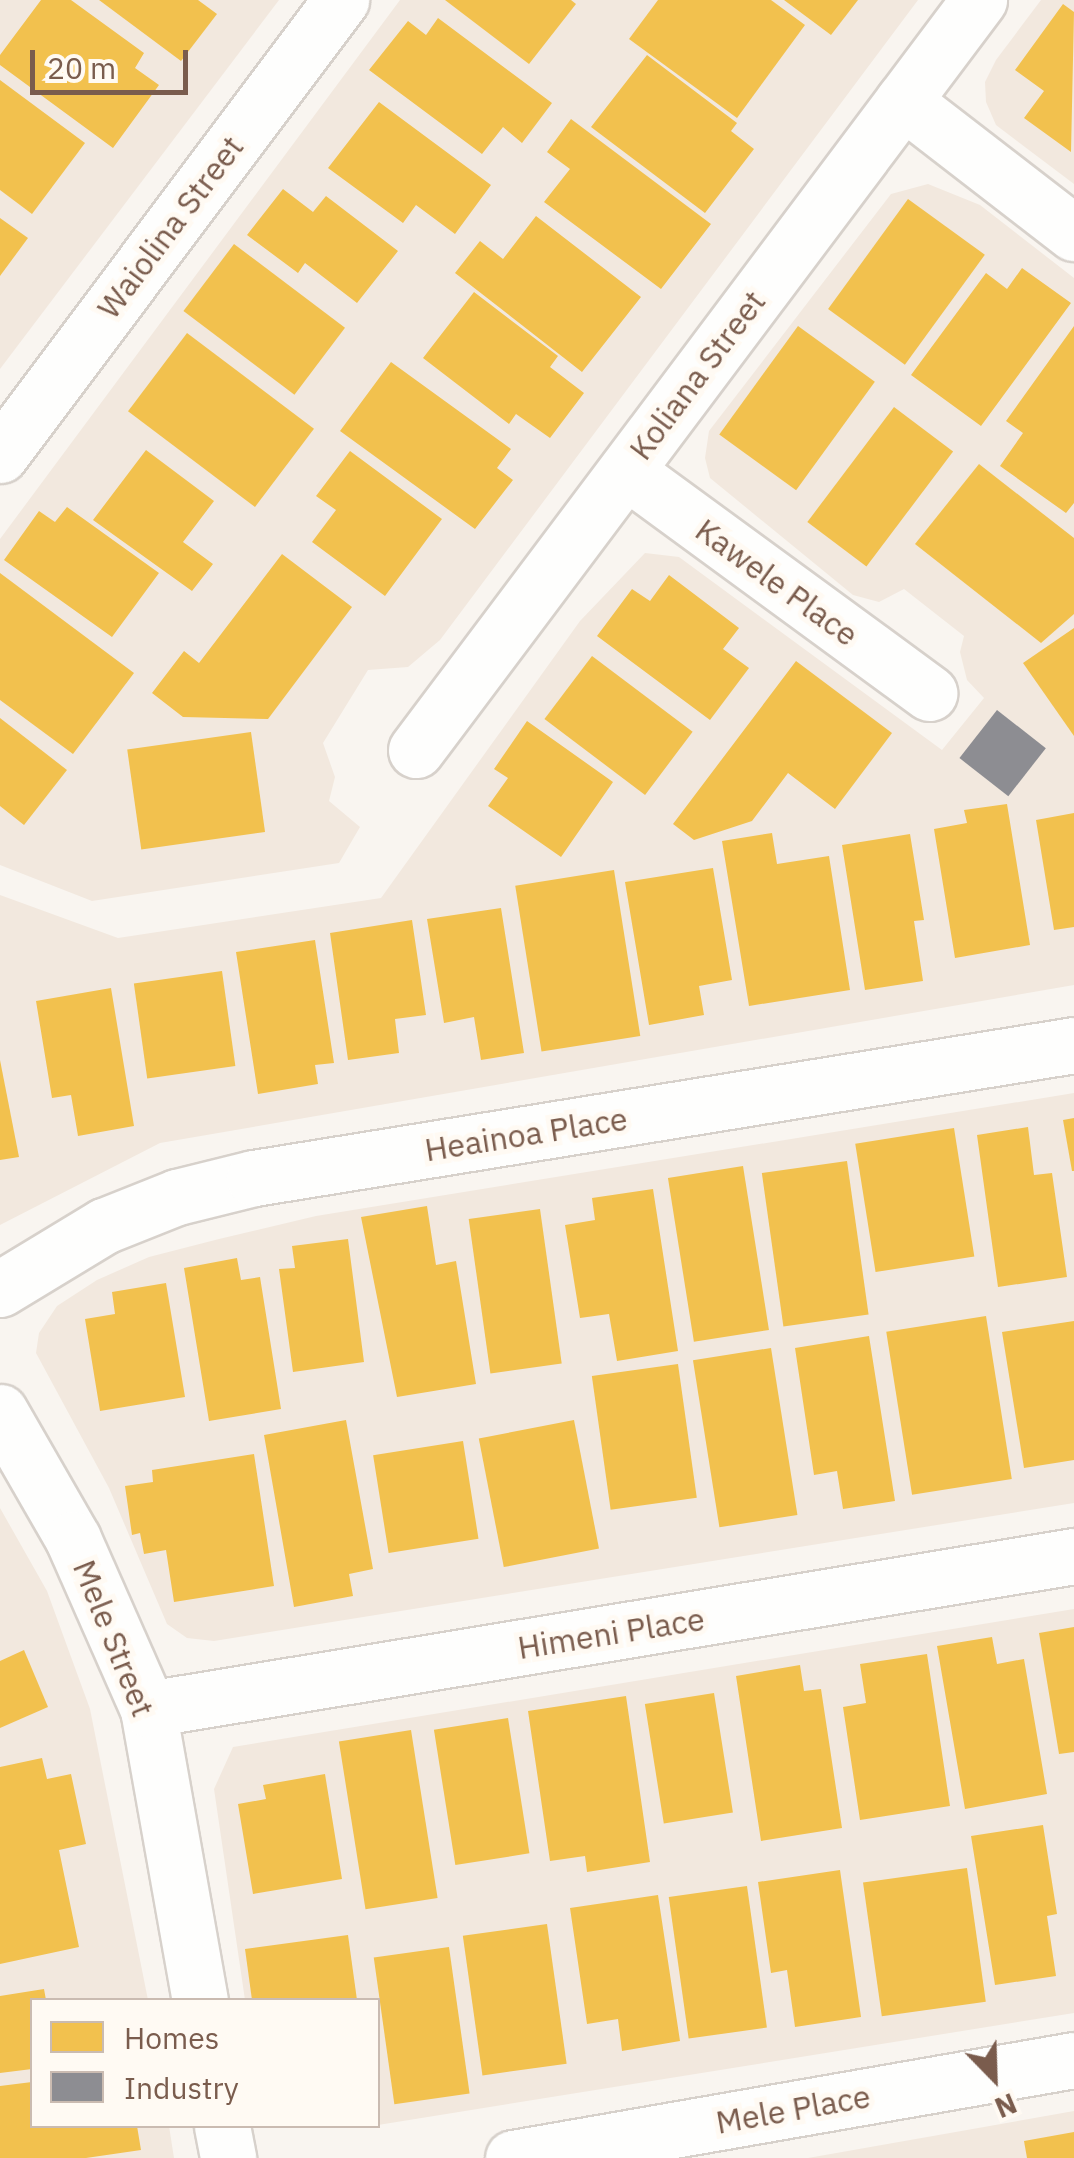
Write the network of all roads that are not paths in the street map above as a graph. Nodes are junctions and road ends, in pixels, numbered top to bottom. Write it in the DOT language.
graph roads {
  1 [pos="341,0"];
  2 [pos="979,0"];
  3 [pos="903,101"];
  4 [pos="1074,233"];
  5 [pos="0,455"];
  6 [pos="626,471"];
  7 [pos="929,693"];
  8 [pos="416,750"];
  9 [pos="1074,1046"];
  10 [pos="0,1289"];
  11 [pos="0,1412"];
  12 [pos="1074,1556"];
  13 [pos="148,1709"];
  14 [pos="200,1998"];
  15 [pos="1074,2060"];
  16 [pos="222,2128"];
  17 [pos="228,2158"];
  18 [pos="513,2158"];
  1 -- 5 [label="street, Waiolina Street"];
  2 -- 3 [label="street, Koliana Street"];
  3 -- 4 [label="street"];
  3 -- 6 [label="street, Koliana Street"];
  6 -- 7 [label="street, Kawele Place"];
  6 -- 8 [label="street, Koliana Street"];
  9 -- 10 [label="street, Heainoa Place"];
  11 -- 13 [label="street, Mele Street"];
  12 -- 13 [label="street, Himeni Place"];
  13 -- 14 [label="street, Mele Street"];
  15 -- 18 [label="street, Mele Place"];
  16 -- 17 [label="street"];
}
